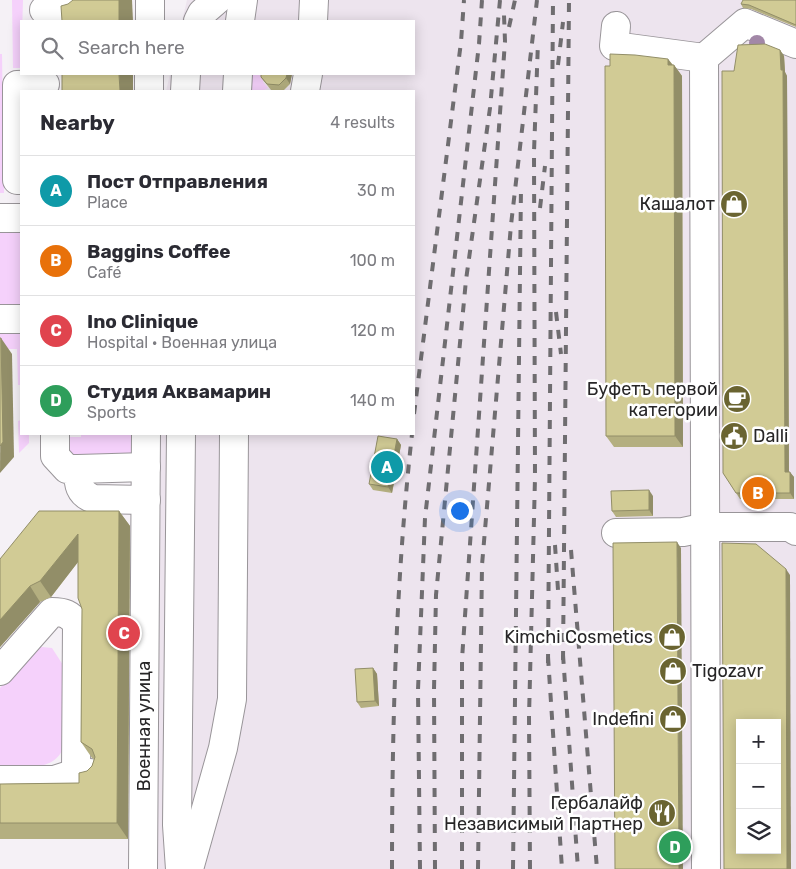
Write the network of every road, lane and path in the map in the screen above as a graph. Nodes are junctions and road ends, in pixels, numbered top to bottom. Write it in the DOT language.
graph roads {
  1 [pos="150,0"];
  2 [pos="217,0"];
  3 [pos="243,0"];
  4 [pos="314,0"];
  5 [pos="44,10"];
  6 [pos="75,10"];
  7 [pos="150,20"];
  8 [pos="198,20"];
  9 [pos="240,20"];
  10 [pos="313,20"];
  11 [pos="616,26"];
  12 [pos="796,44"];
  13 [pos="704,58"];
  14 [pos="149,75"];
  15 [pos="186,75"];
  16 [pos="238,75"];
  17 [pos="308,75"];
  18 [pos="46,83"];
  19 [pos="149,90"];
  20 [pos="185,90"];
  21 [pos="237,90"];
  22 [pos="305,90"];
  23 [pos="20,180"];
  24 [pos="0,218"];
  25 [pos="20,218"];
  26 [pos="0,319"];
  27 [pos="20,319"];
  28 [pos="54,435"];
  29 [pos="146,435"];
  30 [pos="181,435"];
  31 [pos="234,435"];
  32 [pos="64,467"];
  33 [pos="146,468"];
  34 [pos="146,500"];
  35 [pos="707,527"];
  36 [pos="796,531"];
  37 [pos="616,533"];
  38 [pos="0,671"];
  39 [pos="0,780"];
  40 [pos="143,869"];
  41 [pos="180,869"];
  42 [pos="189,869"];
  43 [pos="706,869"];
  1 -- 7 [label="street"];
  2 -- 8 [label="street"];
  3 -- 9 [label="street"];
  4 -- 10 [label="street"];
  5 -- 6 [label="street"];
  11 -- 13 [label="street"];
  12 -- 13 [label="street"];
  13 -- 35 [label="street"];
  14 -- 19 [label="street"];
  15 -- 20 [label="street"];
  16 -- 21 [label="street"];
  17 -- 22 [label="street"];
  18 -- 23 [label="street"];
  24 -- 25 [label="street"];
  26 -- 27 [label="street"];
  28 -- 32 [label="street"];
  29 -- 33 [label="street, Военная улица"];
  30 -- 41 [label="street"];
  31 -- 42 [label="street"];
  32 -- 33 [label="street"];
  32 -- 34 [label="street"];
  33 -- 34 [label="street, Военная улица"];
  34 -- 40 [label="street, Военная улица"];
  35 -- 36 [label="street"];
  35 -- 37 [label="street"];
  35 -- 43 [label="street"];
  38 -- 39 [label="street"];
}
